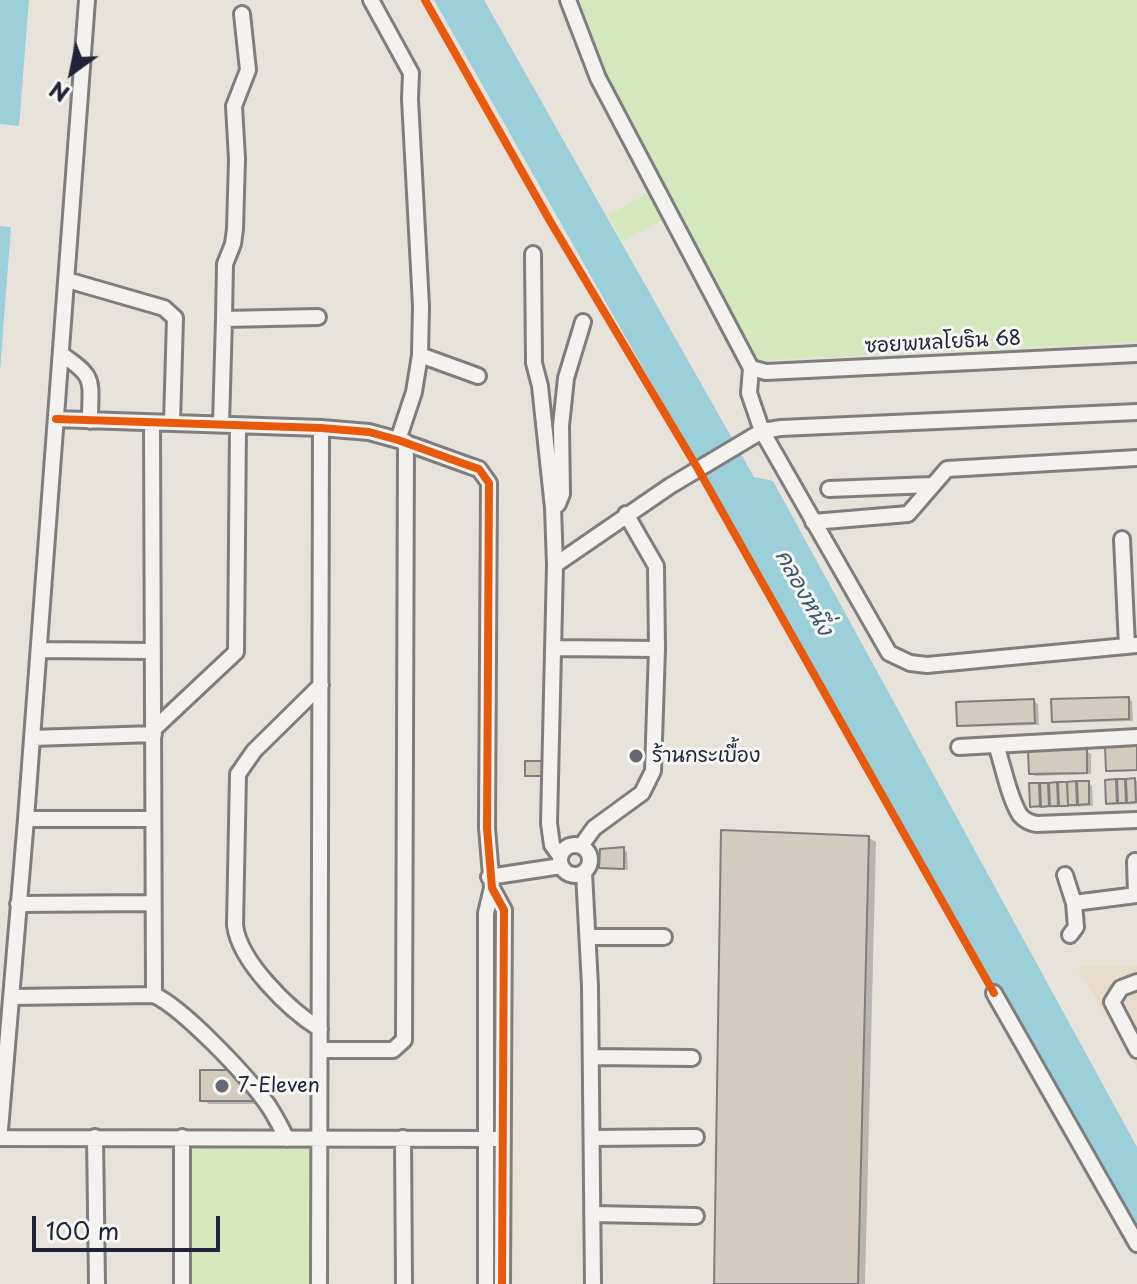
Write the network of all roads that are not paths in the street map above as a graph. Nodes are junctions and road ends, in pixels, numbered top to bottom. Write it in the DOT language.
graph roads {
  1 [pos="87,0"];
  2 [pos="371,0"];
  3 [pos="568,0"];
  4 [pos="242,14"];
  5 [pos="533,254"];
  6 [pos="67,280"];
  7 [pos="318,317"];
  8 [pos="224,319"];
  9 [pos="583,322"];
  10 [pos="61,354"];
  11 [pos="1137,354"];
  12 [pos="420,355"];
  13 [pos="751,368"];
  14 [pos="478,376"];
  15 [pos="1137,412"];
  16 [pos="56,419"];
  17 [pos="90,421"];
  18 [pos="172,423"];
  19 [pos="152,424"];
  20 [pos="221,424"];
  21 [pos="238,426"];
  22 [pos="321,428"];
  23 [pos="757,434"];
  24 [pos="402,441"];
  25 [pos="1137,458"];
  26 [pos="931,485"];
  27 [pos="829,489"];
  28 [pos="553,508"];
  29 [pos="626,514"];
  30 [pos="813,522"];
  31 [pos="1122,539"];
  32 [pos="555,565"];
  33 [pos="1132,646"];
  34 [pos="555,648"];
  35 [pos="657,649"];
  36 [pos="39,650"];
  37 [pos="153,651"];
  38 [pos="321,685"];
  39 [pos="154,732"];
  40 [pos="1137,737"];
  41 [pos="32,738"];
  42 [pos="996,745"];
  43 [pos="959,747"];
  44 [pos="26,819"];
  45 [pos="152,819"];
  46 [pos="1137,820"];
  47 [pos="581,846"];
  48 [pos="560,861"];
  49 [pos="1135,861"];
  50 [pos="584,873"];
  51 [pos="1065,875"];
  52 [pos="490,882"];
  53 [pos="1136,895"];
  54 [pos="152,903"];
  55 [pos="1074,903"];
  56 [pos="18,904"];
  57 [pos="1070,935"];
  58 [pos="589,937"];
  59 [pos="664,937"];
  60 [pos="1137,982"];
  61 [pos="994,993"];
  62 [pos="154,995"];
  63 [pos="12,997"];
  64 [pos="320,1029"];
  65 [pos="320,1050"];
  66 [pos="1137,1050"];
  67 [pos="591,1057"];
  68 [pos="692,1058"];
  69 [pos="0,1130"];
  70 [pos="95,1137"];
  71 [pos="182,1137"];
  72 [pos="696,1137"];
  73 [pos="0,1138"];
  74 [pos="403,1138"];
  75 [pos="592,1138"];
  76 [pos="287,1139"];
  77 [pos="318,1139"];
  78 [pos="495,1139"];
  79 [pos="592,1214"];
  80 [pos="696,1216"];
  81 [pos="1137,1244"];
  82 [pos="97,1284"];
  83 [pos="182,1284"];
  84 [pos="319,1284"];
  85 [pos="404,1284"];
  86 [pos="486,1284"];
  87 [pos="502,1284"];
  88 [pos="593,1284"];
  1 -- 6 [label="street"];
  2 -- 12 [label="street"];
  3 -- 13 [label="street"];
  4 -- 8 [label="street"];
  5 -- 28 [label="street"];
  6 -- 10 [label="street"];
  6 -- 18 [label="street"];
  7 -- 8 [label="street"];
  8 -- 20 [label="street"];
  9 -- 28 [label="street"];
  10 -- 16 [label="street"];
  10 -- 17 [label="street"];
  11 -- 13 [label="street, ซอยพหลโยธิน 68"];
  12 -- 14 [label="street"];
  12 -- 24 [label="street"];
  13 -- 23 [label="street"];
  15 -- 23 [label="street"];
  16 -- 17 [label="street"];
  16 -- 36 [label="street"];
  17 -- 19 [label="street"];
  18 -- 19 [label="street"];
  18 -- 20 [label="street"];
  19 -- 37 [label="street"];
  20 -- 21 [label="street"];
  21 -- 22 [label="street"];
  21 -- 39 [label="street"];
  22 -- 24 [label="street"];
  22 -- 38 [label="street"];
  23 -- 29 [label="street"];
  23 -- 30 [label="street"];
  24 -- 52 [label="street"];
  24 -- 65 [label="street"];
  25 -- 26 [label="street"];
  26 -- 27 [label="street"];
  26 -- 30 [label="street"];
  28 -- 32 [label="street"];
  29 -- 32 [label="street"];
  29 -- 35 [label="street"];
  30 -- 33 [label="street"];
  31 -- 33 [label="street"];
  32 -- 34 [label="street"];
  34 -- 35 [label="street"];
  34 -- 48 [label="street"];
  35 -- 47 [label="street"];
  36 -- 37 [label="street"];
  36 -- 41 [label="street"];
  37 -- 39 [label="street"];
  38 -- 64 [label="street"];
  38 -- 64 [label="street"];
  39 -- 41 [label="street"];
  39 -- 45 [label="street"];
  40 -- 42 [label="street"];
  41 -- 44 [label="street"];
  42 -- 43 [label="street"];
  42 -- 46 [label="street"];
  44 -- 45 [label="street"];
  44 -- 56 [label="street"];
  45 -- 54 [label="street"];
  47 -- 48 [label="street"];
  47 -- 50 [label="street"];
  48 -- 50 [label="street"];
  48 -- 52 [label="street"];
  49 -- 53 [label="street"];
  50 -- 58 [label="street"];
  51 -- 55 [label="street"];
  52 -- 78 [label="street"];
  53 -- 55 [label="street"];
  54 -- 56 [label="street"];
  54 -- 62 [label="street"];
  55 -- 57 [label="street"];
  56 -- 63 [label="street"];
  58 -- 59 [label="street"];
  58 -- 67 [label="street"];
  60 -- 66 [label="street"];
  61 -- 81 [label="street"];
  62 -- 63 [label="street"];
  62 -- 76 [label="street"];
  63 -- 69 [label="street"];
  64 -- 65 [label="street"];
  65 -- 77 [label="street"];
  67 -- 68 [label="street"];
  67 -- 75 [label="street"];
  70 -- 71 [label="street"];
  70 -- 73 [label="street"];
  70 -- 82 [label="street"];
  71 -- 76 [label="street"];
  71 -- 83 [label="street"];
  72 -- 75 [label="street"];
  74 -- 77 [label="street"];
  74 -- 78 [label="street"];
  74 -- 85 [label="street"];
  75 -- 79 [label="street"];
  76 -- 77 [label="street"];
  77 -- 84 [label="street"];
  78 -- 86 [label="street"];
  78 -- 87 [label="street"];
  79 -- 80 [label="street"];
  79 -- 88 [label="street"];
}
